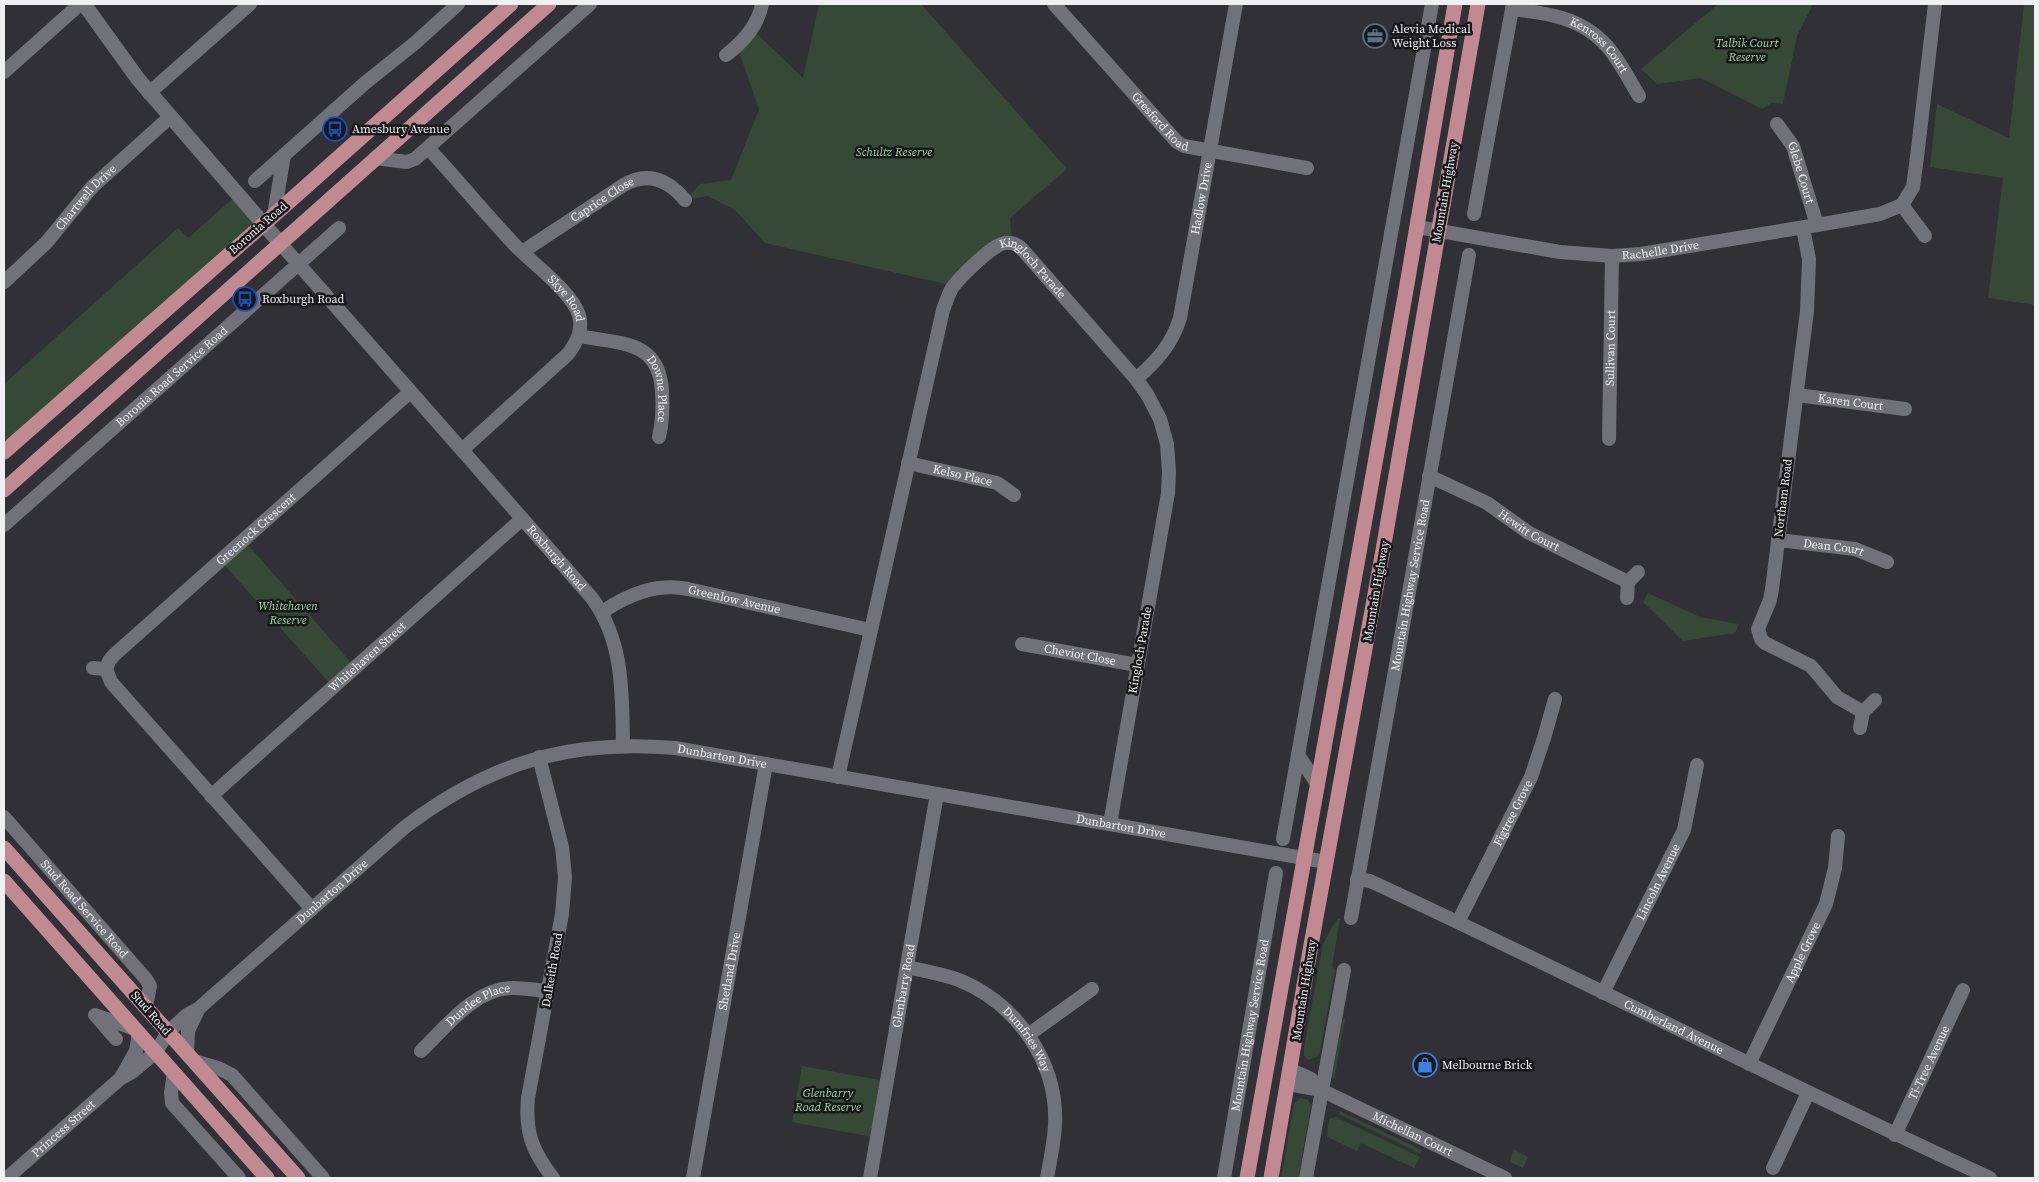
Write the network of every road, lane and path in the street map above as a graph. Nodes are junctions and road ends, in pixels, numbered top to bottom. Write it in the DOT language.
graph roads {
  1 [pos="80,4"];
  2 [pos="84,4"];
  3 [pos="250,4"];
  4 [pos="458,4"];
  5 [pos="511,4"];
  6 [pos="549,4"];
  7 [pos="590,4"];
  8 [pos="762,4"];
  9 [pos="1054,4"];
  10 [pos="1236,4"];
  11 [pos="1432,4"];
  12 [pos="1455,4"];
  13 [pos="1478,4"];
  14 [pos="1935,4"];
  15 [pos="1513,6"];
  16 [pos="726,55"];
  17 [pos="4,72"];
  18 [pos="149,93"];
  19 [pos="1639,96"];
  20 [pos="170,117"];
  21 [pos="1777,124"];
  22 [pos="428,148"];
  23 [pos="1210,150"];
  24 [pos="284,155"];
  25 [pos="375,158"];
  26 [pos="1307,168"];
  27 [pos="256,181"];
  28 [pos="685,200"];
  29 [pos="1902,205"];
  30 [pos="1474,214"];
  31 [pos="269,219"];
  32 [pos="1817,226"];
  33 [pos="1417,227"];
  34 [pos="338,228"];
  35 [pos="1802,228"];
  36 [pos="1438,231"];
  37 [pos="1925,236"];
  38 [pos="280,243"];
  39 [pos="522,252"];
  40 [pos="1469,255"];
  41 [pos="1612,256"];
  42 [pos="298,264"];
  43 [pos="4,282"];
  44 [pos="579,336"];
  45 [pos="1136,379"];
  46 [pos="410,392"];
  47 [pos="1796,395"];
  48 [pos="1905,409"];
  49 [pos="659,437"];
  50 [pos="1609,439"];
  51 [pos="462,450"];
  52 [pos="4,452"];
  53 [pos="908,463"];
  54 [pos="1429,476"];
  55 [pos="4,490"];
  56 [pos="1014,495"];
  57 [pos="522,519"];
  58 [pos="4,525"];
  59 [pos="1778,540"];
  60 [pos="1887,562"];
  61 [pos="1627,598"];
  62 [pos="602,612"];
  63 [pos="870,630"];
  64 [pos="1022,644"];
  65 [pos="1137,665"];
  66 [pos="1357,699"];
  67 [pos="1554,699"];
  68 [pos="1875,700"];
  69 [pos="1863,712"];
  70 [pos="1329,720"];
  71 [pos="1860,728"];
  72 [pos="622,746"];
  73 [pos="1298,756"];
  74 [pos="539,757"];
  75 [pos="766,764"];
  76 [pos="1697,765"];
  77 [pos="838,777"];
  78 [pos="1318,785"];
  79 [pos="937,794"];
  80 [pos="211,796"];
  81 [pos="4,817"];
  82 [pos="1110,824"];
  83 [pos="1838,836"];
  84 [pos="1283,839"];
  85 [pos="4,848"];
  86 [pos="1304,858"];
  87 [pos="1326,862"];
  88 [pos="1276,873"];
  89 [pos="1357,879"];
  90 [pos="5,888"];
  91 [pos="312,909"];
  92 [pos="1351,918"];
  93 [pos="1458,922"];
  94 [pos="907,967"];
  95 [pos="1344,970"];
  96 [pos="1092,989"];
  97 [pos="1963,990"];
  98 [pos="548,992"];
  99 [pos="1603,993"];
  100 [pos="146,1006"];
  101 [pos="198,1009"];
  102 [pos="137,1031"];
  103 [pos="168,1032"];
  104 [pos="1028,1035"];
  105 [pos="116,1038"];
  106 [pos="421,1051"];
  107 [pos="156,1052"];
  108 [pos="190,1058"];
  109 [pos="1748,1064"];
  110 [pos="1266,1072"];
  111 [pos="174,1073"];
  112 [pos="1290,1077"];
  113 [pos="120,1078"];
  114 [pos="1321,1090"];
  115 [pos="1808,1093"];
  116 [pos="1895,1135"];
  117 [pos="1773,1168"];
  118 [pos="7,1178"];
  119 [pos="239,1178"];
  120 [pos="267,1178"];
  121 [pos="298,1178"];
  122 [pos="323,1178"];
  123 [pos="553,1178"];
  124 [pos="693,1178"];
  125 [pos="870,1178"];
  126 [pos="1047,1178"];
  127 [pos="1224,1178"];
  128 [pos="1247,1178"];
  129 [pos="1271,1178"];
  130 [pos="1306,1178"];
  131 [pos="1505,1178"];
  132 [pos="1990,1178"];
  1 -- 17 [label="street"];
  2 -- 18 [label="street"];
  3 -- 18 [label="street"];
  4 -- 24 [label="street"];
  5 -- 31 [label="main road, Boronia Road"];
  6 -- 25 [label="main road, Boronia Road"];
  7 -- 22 [label="street"];
  8 -- 16 [label="street"];
  9 -- 23 [label="street, Gresford Road"];
  10 -- 23 [label="street, Hadlow Drive"];
  11 -- 73 [label="street"];
  12 -- 33 [label="main road, Mountain Highway"];
  13 -- 36 [label="main road, Mountain Highway"];
  14 -- 29 [label="street"];
  15 -- 19 [label="street, Kenross Court"];
  15 -- 30 [label="street"];
  18 -- 20 [label="street"];
  20 -- 31 [label="street"];
  20 -- 43 [label="street, Chartwell Drive"];
  21 -- 32 [label="street, Glebe Court"];
  22 -- 25 [label="street"];
  22 -- 39 [label="street, Skye Road"];
  23 -- 26 [label="street, Gresford Road"];
  23 -- 45 [label="street, Hadlow Drive"];
  24 -- 27 [label="street"];
  24 -- 31 [label="street"];
  25 -- 38 [label="main road, Boronia Road"];
  28 -- 39 [label="street, Caprice Close"];
  29 -- 32 [label="street, Rachelle Drive"];
  29 -- 37 [label="street"];
  31 -- 38 [label="street"];
  31 -- 52 [label="main road, Boronia Road"];
  32 -- 35 [label="street, Rachelle Drive"];
  33 -- 36 [label="street, Rachelle Drive"];
  33 -- 70 [label="main road, Mountain Highway"];
  34 -- 42 [label="street, Boronia Road Service Road"];
  35 -- 41 [label="street, Rachelle Drive"];
  35 -- 47 [label="street, Northam Road"];
  36 -- 41 [label="street, Rachelle Drive"];
  36 -- 66 [label="main road, Mountain Highway"];
  38 -- 42 [label="street, Roxburgh Road"];
  38 -- 55 [label="main road, Boronia Road"];
  39 -- 44 [label="street, Skye Road"];
  40 -- 54 [label="street, Mountain Highway Service Road"];
  41 -- 50 [label="street, Sullivan Court"];
  42 -- 46 [label="street, Roxburgh Road"];
  42 -- 58 [label="street, Boronia Road Service Road"];
  44 -- 49 [label="street, Downe Place"];
  44 -- 51 [label="street, Skye Road"];
  45 -- 53 [label="street, Kingloch Parade"];
  45 -- 65 [label="street, Kingloch Parade"];
  46 -- 51 [label="street, Roxburgh Road"];
  46 -- 80 [label="street, Greenock Crescent"];
  47 -- 48 [label="street, Karen Court"];
  47 -- 59 [label="street, Northam Road"];
  51 -- 57 [label="street, Roxburgh Road"];
  53 -- 56 [label="street, Kelso Place"];
  53 -- 63 [label="street, Kingloch Parade"];
  54 -- 61 [label="street, Hewitt Court"];
  54 -- 89 [label="street, Mountain Highway Service Road"];
  57 -- 62 [label="street, Roxburgh Road"];
  57 -- 80 [label="street, Whitehaven Street"];
  59 -- 60 [label="street, Dean Court"];
  59 -- 69 [label="street, Northam Road"];
  62 -- 63 [label="street, Greenlow Avenue"];
  62 -- 72 [label="street, Roxburgh Road"];
  63 -- 77 [label="street, Kingloch Parade"];
  64 -- 65 [label="street, Cheviot Close"];
  65 -- 82 [label="street, Kingloch Parade"];
  66 -- 70 [label="main road"];
  66 -- 87 [label="main road, Mountain Highway"];
  67 -- 93 [label="street, Figtree Grove"];
  68 -- 69 [label="street"];
  69 -- 71 [label="street"];
  70 -- 78 [label="main road, Mountain Highway"];
  72 -- 74 [label="street, Dunbarton Drive"];
  72 -- 75 [label="street, Dunbarton Drive"];
  73 -- 78 [label="street"];
  73 -- 84 [label="street"];
  74 -- 91 [label="street, Dunbarton Drive"];
  74 -- 98 [label="street, Dalkeith Road"];
  75 -- 77 [label="street, Dunbarton Drive"];
  75 -- 124 [label="street, Shetland Drive"];
  76 -- 99 [label="street, Lincoln Avenue"];
  77 -- 79 [label="street, Dunbarton Drive"];
  78 -- 86 [label="main road, Mountain Highway"];
  79 -- 82 [label="street, Dunbarton Drive"];
  79 -- 94 [label="street, Glenbarry Road"];
  80 -- 91 [label="street, Greenock Crescent"];
  81 -- 100 [label="street, Stud Road Service Road"];
  82 -- 86 [label="street, Dunbarton Drive"];
  83 -- 109 [label="street, Apple Grove"];
  85 -- 100 [label="main road, Stud Road"];
  86 -- 87 [label="street, Dunbarton Drive"];
  86 -- 110 [label="main road, Mountain Highway"];
  87 -- 112 [label="main road, Mountain Highway"];
  88 -- 127 [label="street, Mountain Highway Service Road"];
  89 -- 92 [label="street, Mountain Highway Service Road"];
  89 -- 93 [label="street, Cumberland Avenue"];
  90 -- 102 [label="main road, Stud Road"];
  91 -- 101 [label="street, Dunbarton Drive"];
  93 -- 99 [label="street, Cumberland Avenue"];
  94 -- 104 [label="street, Dumfries Way"];
  94 -- 125 [label="street, Glenbarry Road"];
  95 -- 114 [label="street"];
  96 -- 104 [label="street"];
  97 -- 116 [label="street, Ti-Tree Avenue"];
  98 -- 106 [label="street, Dundee Place"];
  98 -- 123 [label="street, Dalkeith Road"];
  99 -- 109 [label="street, Cumberland Avenue"];
  100 -- 103 [label="main road, Stud Road"];
  101 -- 103 [label="street, Dunbarton Drive"];
  101 -- 108 [label="street, Dunbarton Drive"];
  102 -- 105 [label="street"];
  102 -- 107 [label="main road, Stud Road"];
  102 -- 113 [label="street, Princess Street"];
  103 -- 107 [label="street, Dunbarton Drive"];
  103 -- 108 [label="main road, Stud Road"];
  104 -- 126 [label="street, Dumfries Way"];
  107 -- 111 [label="main road, Stud Road"];
  107 -- 113 [label="street, Princess Street"];
  108 -- 121 [label="main road, Stud Road"];
  108 -- 122 [label="street"];
  109 -- 115 [label="street, Cumberland Avenue"];
  110 -- 112 [label="main road"];
  110 -- 128 [label="main road, Mountain Highway"];
  111 -- 119 [label="street"];
  111 -- 120 [label="main road, Stud Road"];
  112 -- 114 [label="street, Michellan Court"];
  112 -- 129 [label="main road, Mountain Highway"];
  113 -- 118 [label="street, Princess Street"];
  114 -- 130 [label="street"];
  114 -- 131 [label="street, Michellan Court"];
  115 -- 116 [label="street, Cumberland Avenue"];
  115 -- 117 [label="street"];
  116 -- 132 [label="street, Cumberland Avenue"];
}
